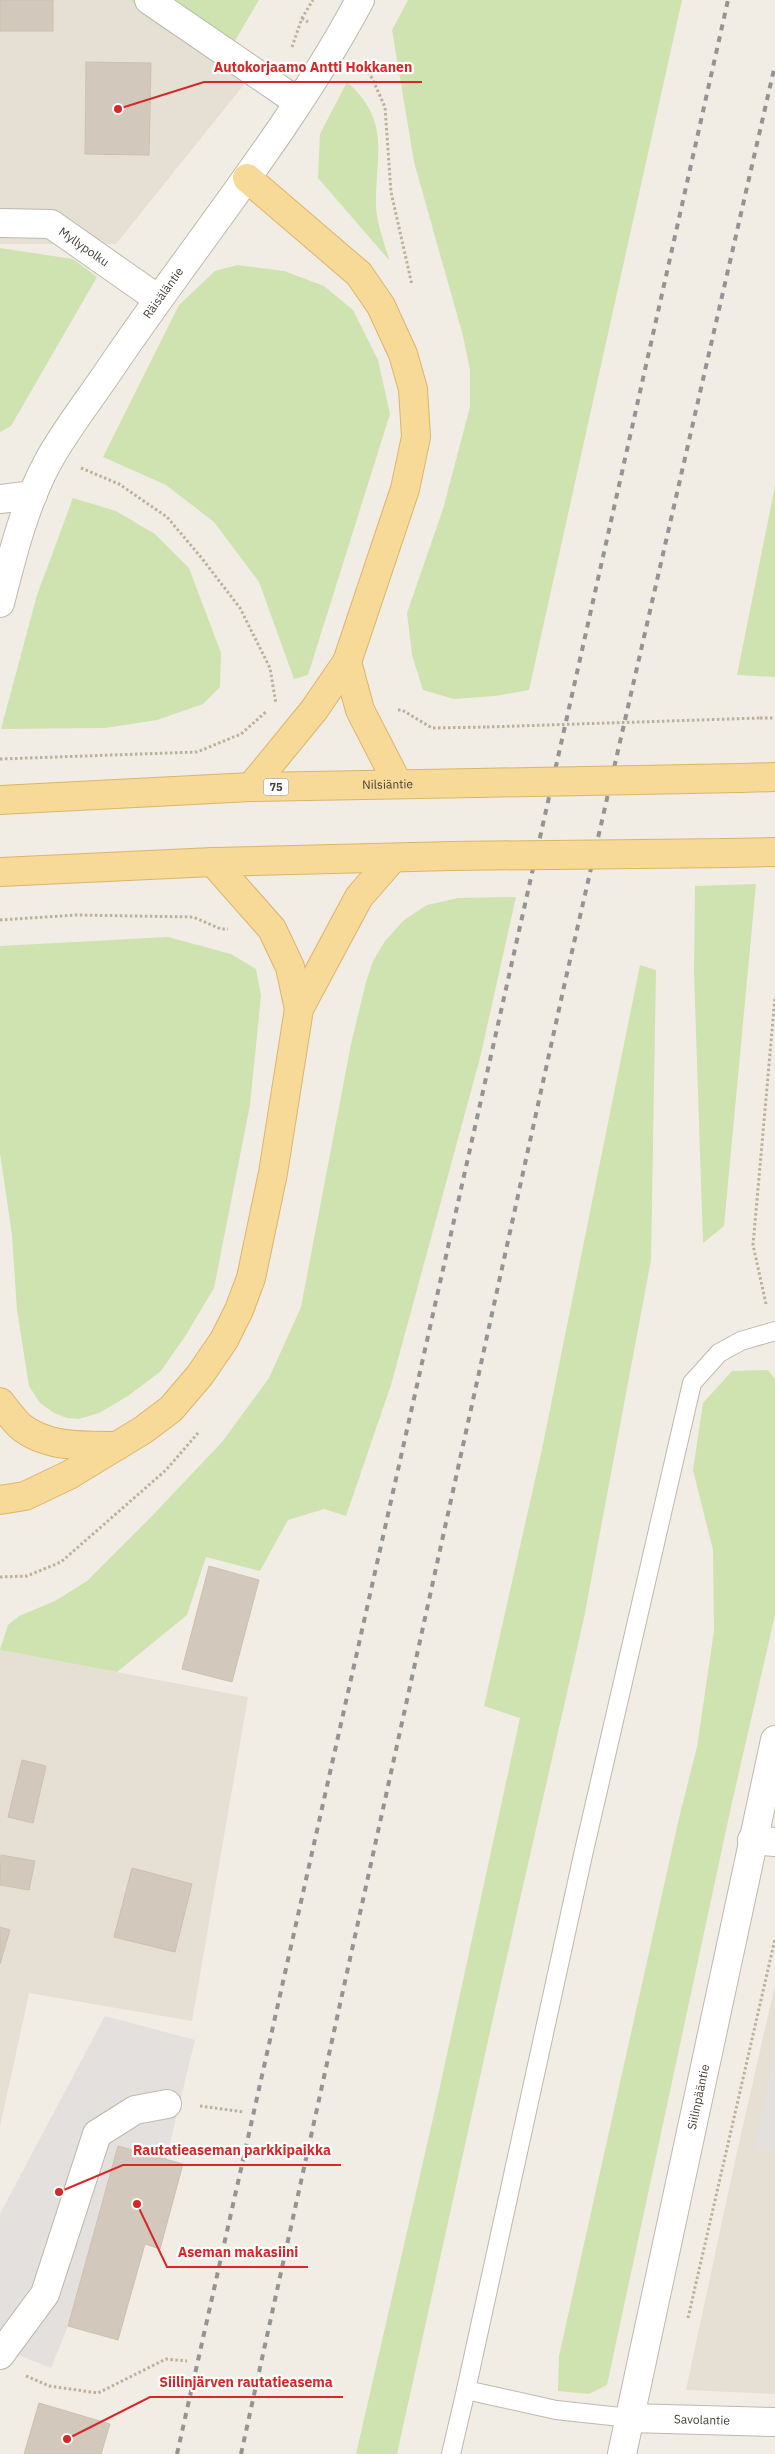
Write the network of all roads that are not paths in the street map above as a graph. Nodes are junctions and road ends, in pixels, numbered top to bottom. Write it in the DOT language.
graph roads {
  1 [pos="149,0"];
  2 [pos="360,0"];
  3 [pos="298,102"];
  4 [pos="247,178"];
  5 [pos="0,223"];
  6 [pos="158,299"];
  7 [pos="33,495"];
  8 [pos="0,499"];
  9 [pos="2,584"];
  10 [pos="347,662"];
  11 [pos="775,777"];
  12 [pos="398,784"];
  13 [pos="251,787"];
  14 [pos="0,800"];
  15 [pos="775,852"];
  16 [pos="393,858"];
  17 [pos="213,862"];
  18 [pos="0,872"];
  19 [pos="299,1009"];
  20 [pos="775,1331"];
  21 [pos="0,1402"];
  22 [pos="118,1446"];
  23 [pos="0,1500"];
  24 [pos="775,1740"];
  25 [pos="764,1841"];
  26 [pos="167,2104"];
  27 [pos="0,2355"];
  28 [pos="466,2390"];
  29 [pos="630,2418"];
  30 [pos="775,2422"];
  31 [pos="451,2454"];
  32 [pos="622,2454"];
  1 -- 3 [label="street"];
  2 -- 3 [label="street, Räisäläntie"];
  3 -- 4 [label="street, Räisäläntie"];
  4 -- 6 [label="street, Räisäläntie"];
  4 -- 10 [label="main road"];
  5 -- 6 [label="street, Myllypolku"];
  6 -- 7 [label="street, Räisäläntie"];
  7 -- 8 [label="street"];
  7 -- 9 [label="street, Räisäläntie"];
  10 -- 12 [label="main road"];
  10 -- 13 [label="main road"];
  11 -- 12 [label="main road, Nilsiäntie / 75, bridge"];
  12 -- 13 [label="main road, Nilsiäntie / 75"];
  13 -- 14 [label="main road, Nilsiäntie / 75"];
  15 -- 16 [label="main road, bridge"];
  16 -- 17 [label="main road"];
  16 -- 19 [label="main road"];
  17 -- 18 [label="main road"];
  17 -- 19 [label="main road"];
  19 -- 22 [label="main road"];
  20 -- 28 [label="lane"];
  21 -- 22 [label="main road"];
  22 -- 23 [label="main road"];
  24 -- 25 [label="street, Siilinpääntie"];
  25 -- 29 [label="street, Siilinpääntie"];
  26 -- 27 [label="street"];
  28 -- 29 [label="lane"];
  28 -- 31 [label="lane"];
  29 -- 30 [label="street, Savolantie"];
  29 -- 32 [label="street, Siilinpääntie"];
}
